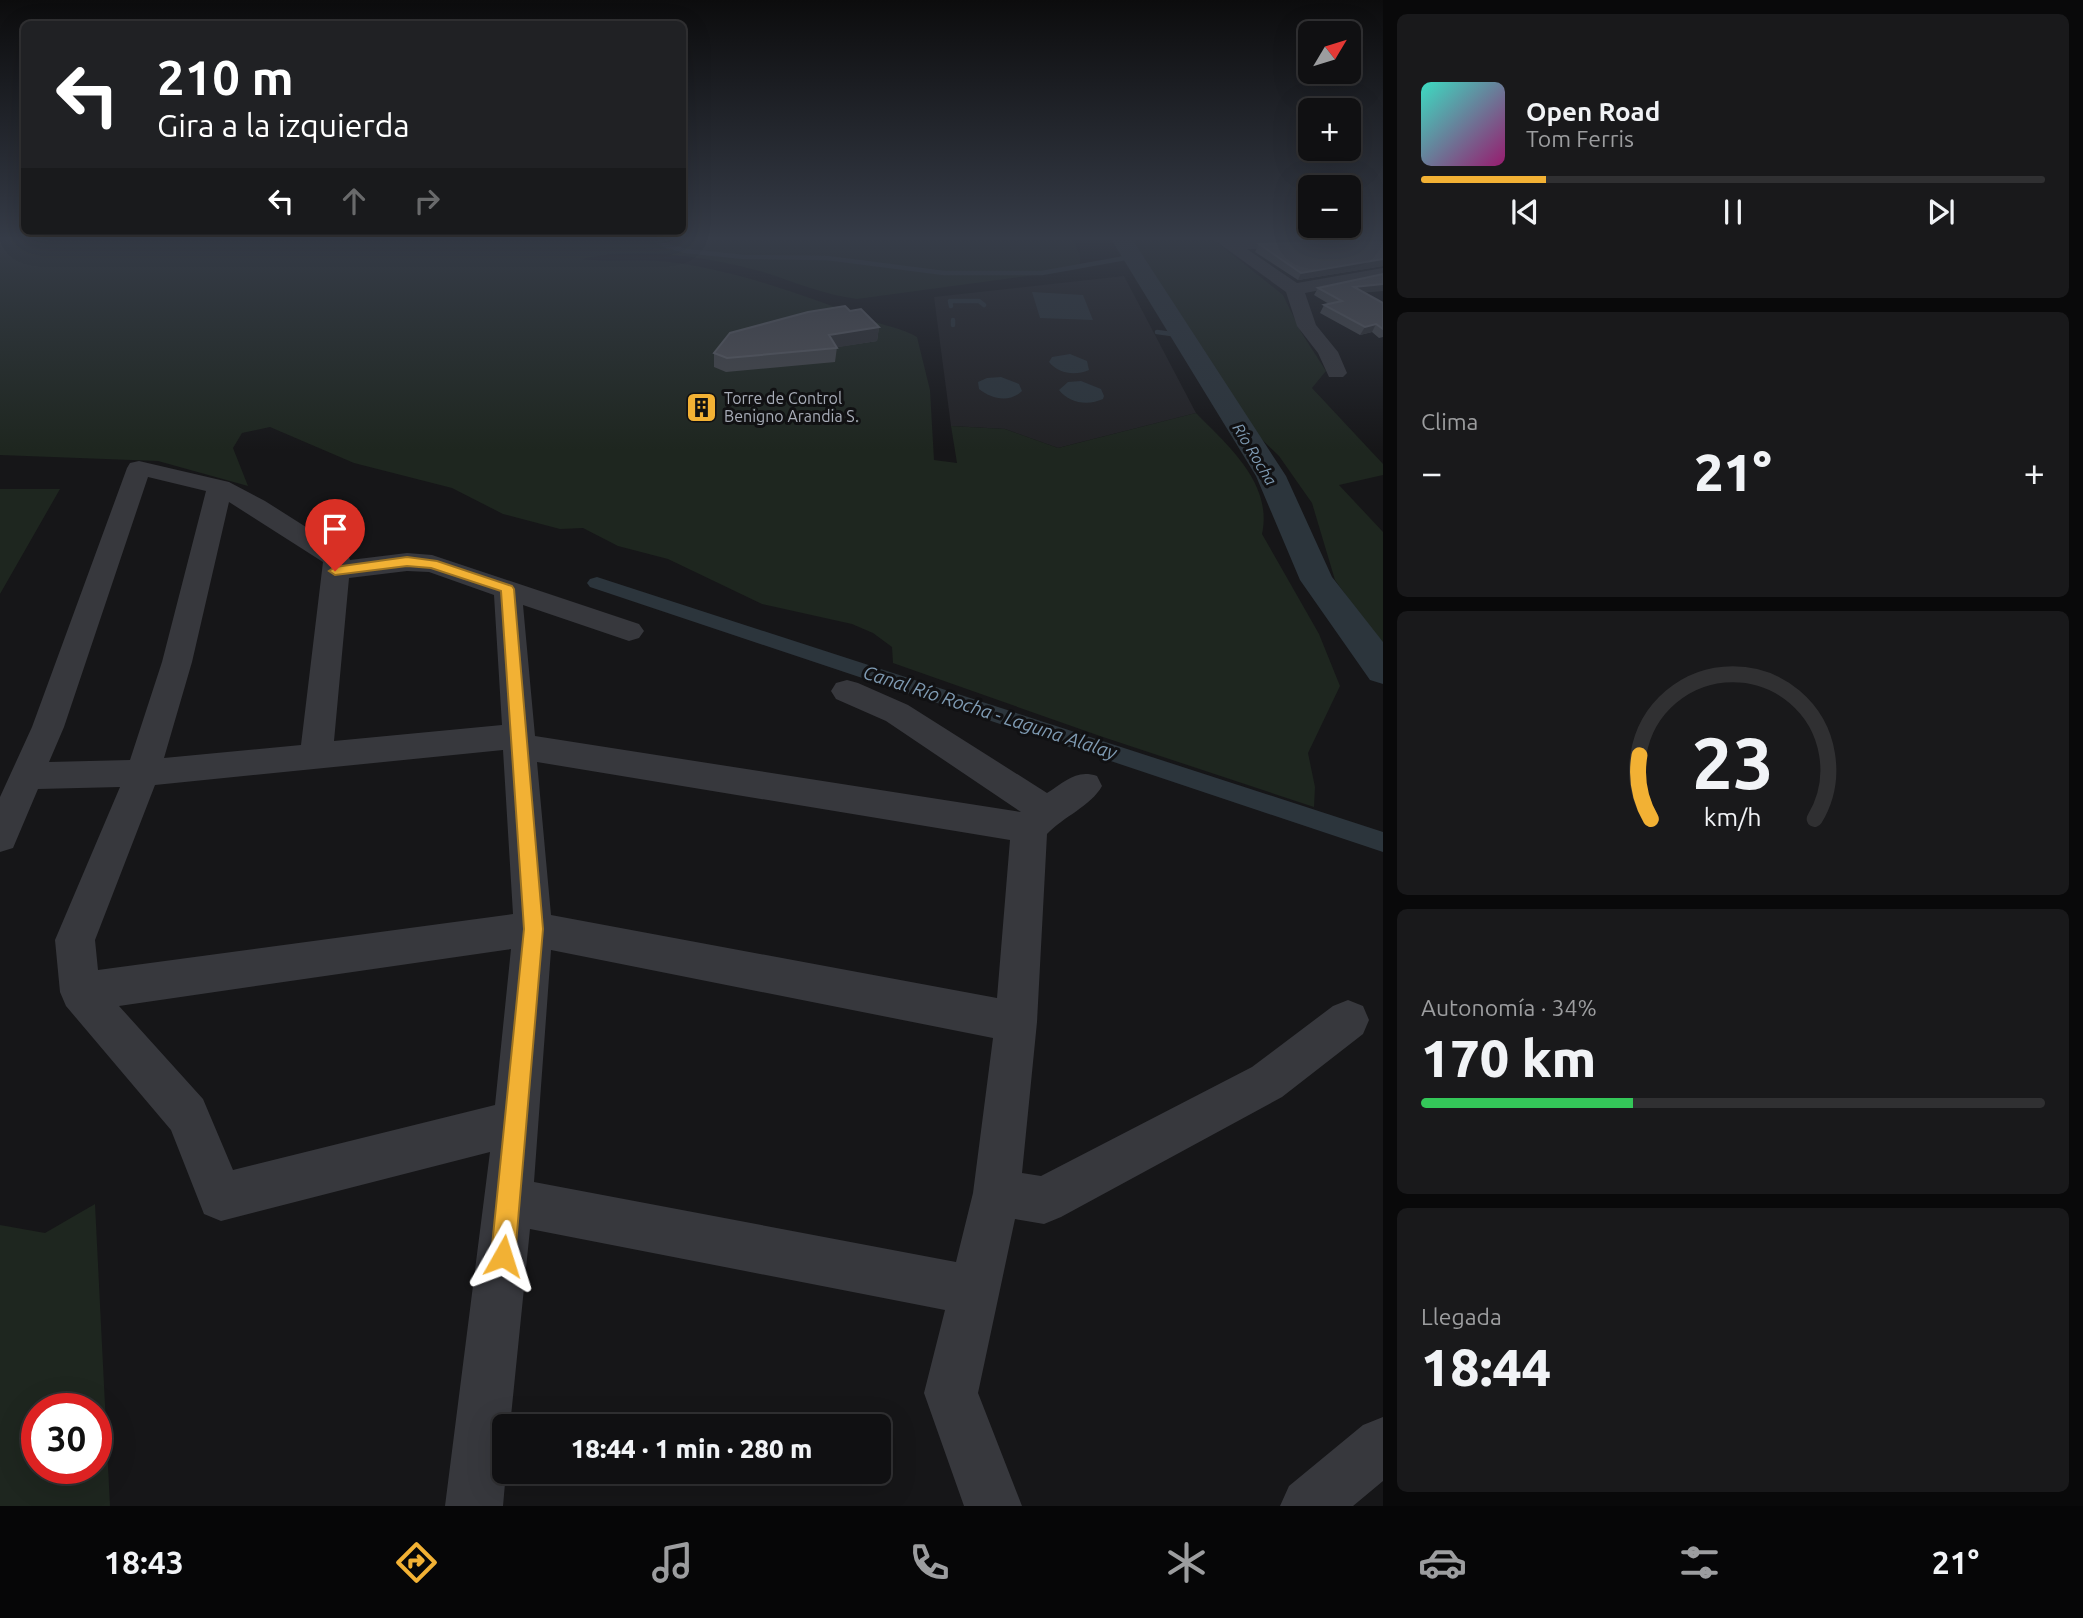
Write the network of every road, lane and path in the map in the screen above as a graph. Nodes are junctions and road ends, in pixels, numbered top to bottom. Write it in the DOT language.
graph roads {
  1 [pos="1301,309"];
  2 [pos="1336,373"];
  3 [pos="220,487"];
  4 [pos="335,571"];
  5 [pos="508,589"];
  6 [pos="629,631"];
  7 [pos="848,691"];
  8 [pos="518,741"];
  9 [pos="317,755"];
  10 [pos="143,773"];
  11 [pos="27,776"];
  12 [pos="1085,786"];
  13 [pos="1038,819"];
  14 [pos="0,838"];
  15 [pos="534,929"];
  16 [pos="80,992"];
  17 [pos="1348,1020"];
  18 [pos="1016,1022"];
  19 [pos="514,1123"];
  20 [pos="998,1193"];
  21 [pos="509,1200"];
  22 [pos="975,1290"];
  23 [pos="1383,1445"];
  24 [pos="474,1506"];
  25 [pos="993,1506"];
  26 [pos="1309,1506"];
  1 -- 2 [label="street"];
  3 -- 4 [label="street"];
  3 -- 10 [label="street"];
  3 -- 11 [label="street"];
  4 -- 5 [label="street"];
  4 -- 9 [label="street"];
  5 -- 6 [label="street"];
  5 -- 8 [label="street"];
  7 -- 13 [label="street"];
  8 -- 9 [label="street"];
  8 -- 13 [label="street"];
  8 -- 15 [label="street"];
  9 -- 10 [label="street"];
  10 -- 11 [label="street"];
  10 -- 16 [label="street"];
  11 -- 14 [label="street"];
  12 -- 13 [label="street"];
  13 -- 18 [label="street"];
  15 -- 16 [label="street"];
  15 -- 18 [label="street"];
  15 -- 19 [label="street"];
  16 -- 19 [label="street"];
  17 -- 20 [label="street"];
  18 -- 20 [label="street"];
  19 -- 21 [label="street"];
  20 -- 22 [label="street"];
  21 -- 22 [label="street"];
  21 -- 24 [label="street"];
  22 -- 25 [label="street"];
  23 -- 26 [label="street"];
}
